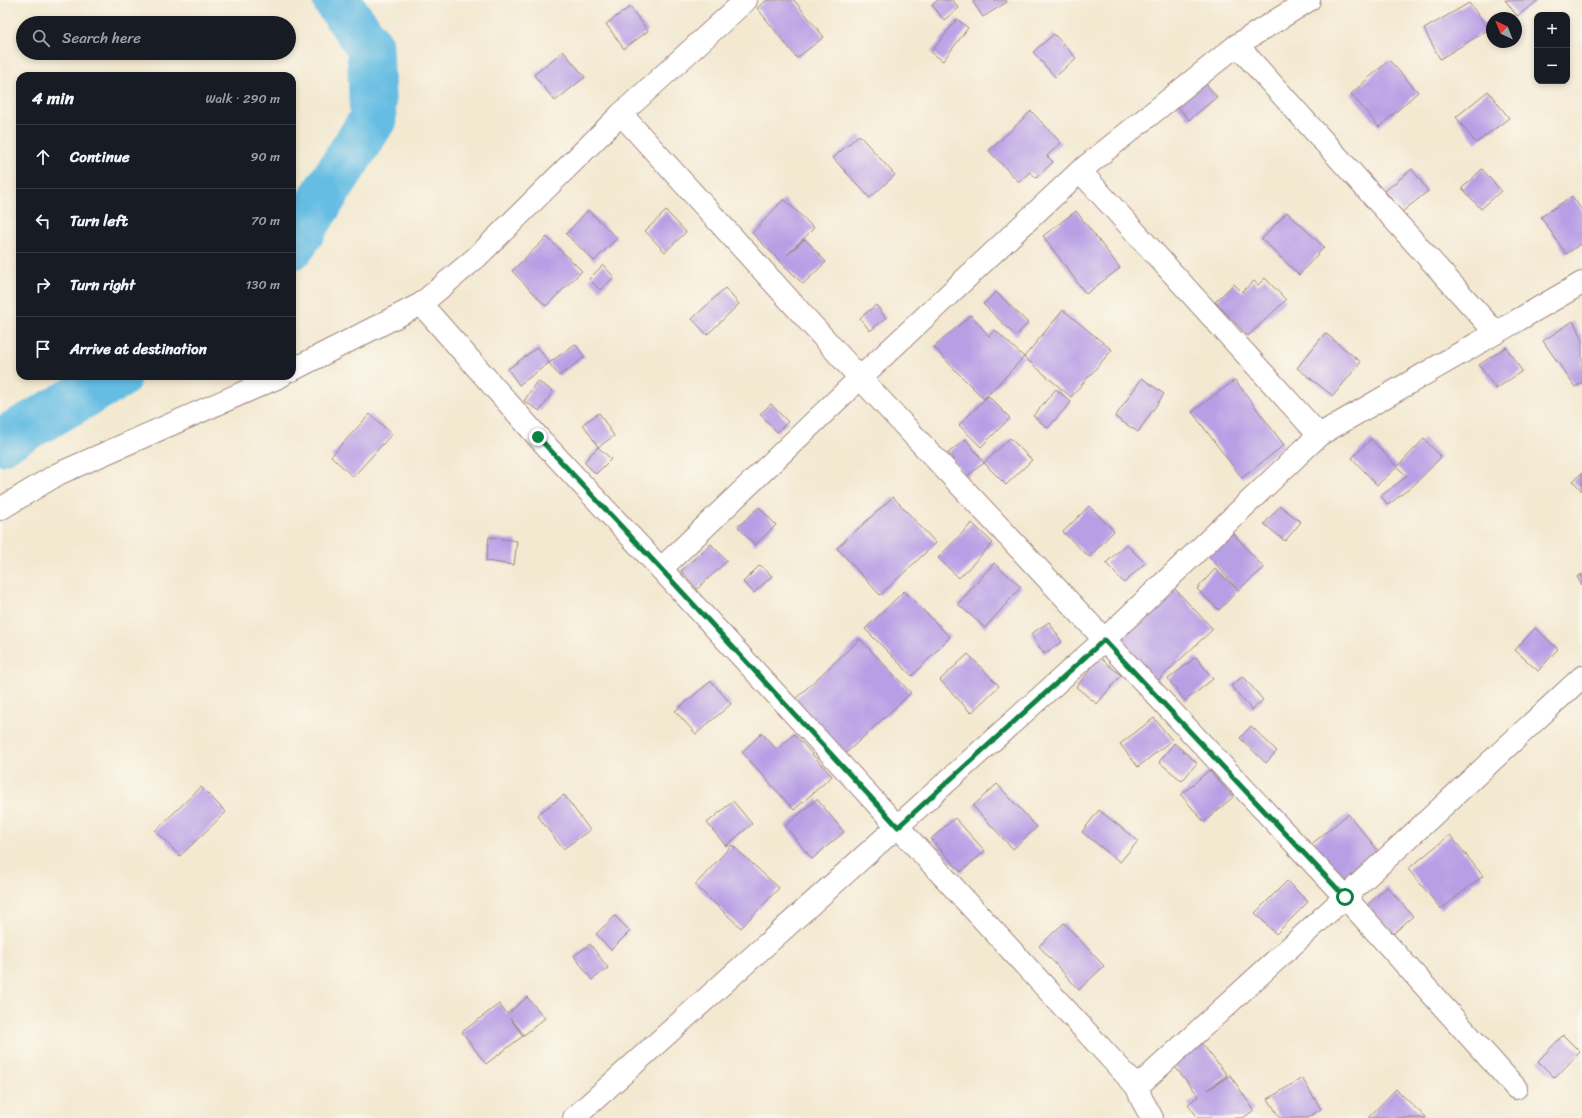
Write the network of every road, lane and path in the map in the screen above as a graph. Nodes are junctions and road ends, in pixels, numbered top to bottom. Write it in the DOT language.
graph roads {
  1 [pos="746,0"];
  2 [pos="1309,0"];
  3 [pos="1237,45"];
  4 [pos="621,114"];
  5 [pos="1080,171"];
  6 [pos="1582,283"];
  7 [pos="421,304"];
  8 [pos="1496,333"];
  9 [pos="296,368"];
  10 [pos="860,378"];
  11 [pos="272,380"];
  12 [pos="1319,435"];
  13 [pos="0,509"];
  14 [pos="661,569"];
  15 [pos="1104,640"];
  16 [pos="1582,677"];
  17 [pos="898,827"];
  18 [pos="1345,897"];
  19 [pos="1137,1087"];
  20 [pos="1516,1088"];
  21 [pos="574,1118"];
  22 [pos="1152,1118"];
  1 -- 4 [label="street"];
  2 -- 3 [label="street"];
  3 -- 5 [label="street"];
  3 -- 8 [label="street"];
  4 -- 7 [label="street"];
  4 -- 10 [label="street"];
  5 -- 10 [label="street"];
  5 -- 12 [label="street"];
  6 -- 8 [label="street"];
  7 -- 9 [label="street"];
  7 -- 14 [label="street"];
  8 -- 12 [label="street"];
  10 -- 14 [label="street"];
  10 -- 15 [label="street"];
  11 -- 13 [label="street"];
  12 -- 15 [label="street"];
  14 -- 17 [label="street"];
  15 -- 17 [label="street"];
  15 -- 18 [label="street"];
  16 -- 18 [label="street"];
  17 -- 19 [label="street"];
  17 -- 21 [label="street"];
  18 -- 19 [label="street"];
  18 -- 20 [label="street"];
  19 -- 22 [label="street"];
}
